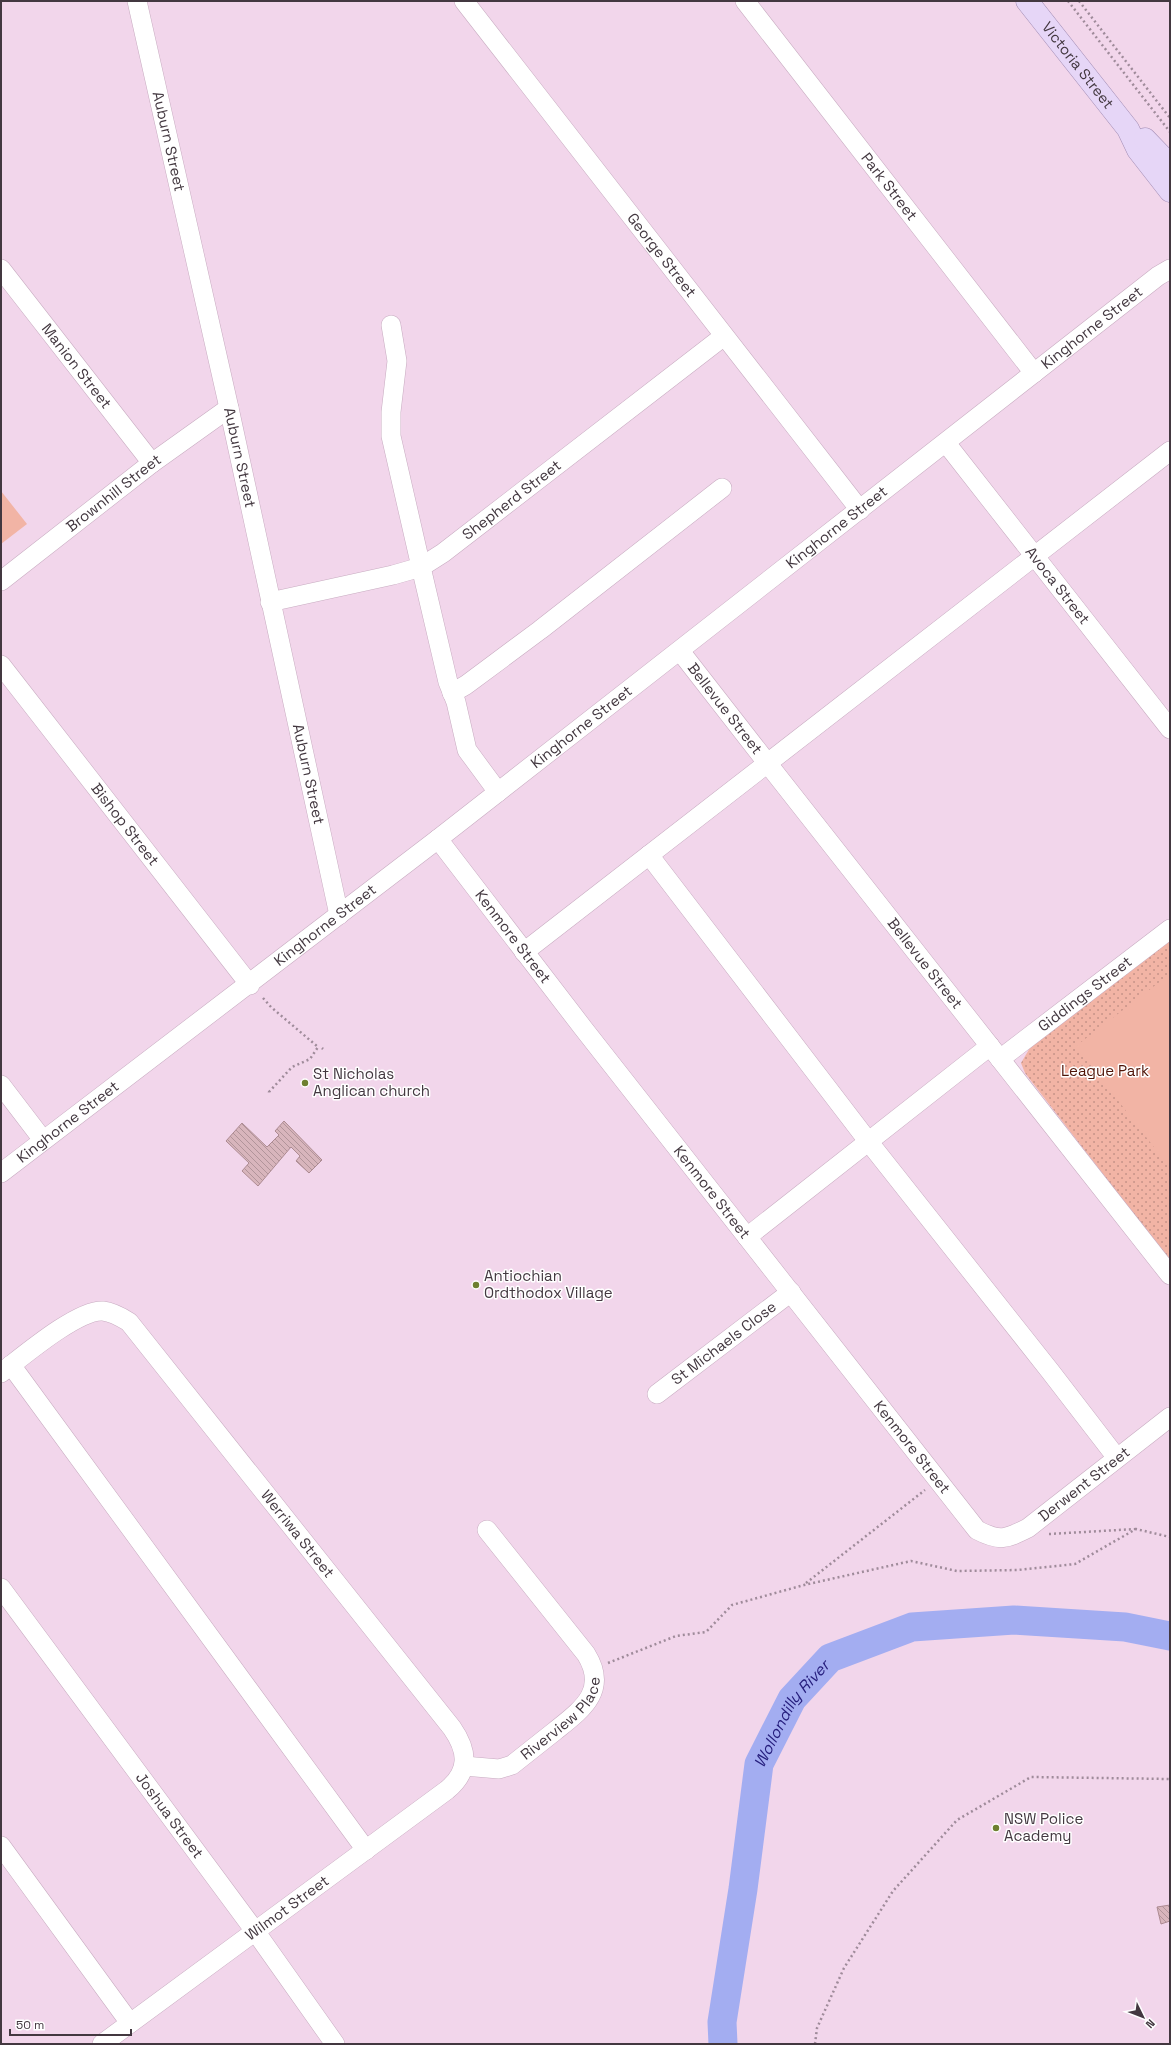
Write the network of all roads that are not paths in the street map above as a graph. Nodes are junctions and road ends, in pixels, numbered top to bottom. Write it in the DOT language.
graph roads {
  1 [pos="137,1"];
  2 [pos="464,1"];
  3 [pos="745,1"];
  4 [pos="1027,1"];
  5 [pos="1128,130"];
  6 [pos="1170,165"];
  7 [pos="1170,191"];
  8 [pos="1170,258"];
  9 [pos="1,269"];
  10 [pos="1164,273"];
  11 [pos="391,325"];
  12 [pos="724,336"];
  13 [pos="1034,373"];
  14 [pos="229,408"];
  15 [pos="946,443"];
  16 [pos="1169,454"];
  17 [pos="152,463"];
  18 [pos="722,488"];
  19 [pos="860,510"];
  20 [pos="1034,556"];
  21 [pos="421,567"];
  22 [pos="1,581"];
  23 [pos="270,602"];
  24 [pos="680,651"];
  25 [pos="1,665"];
  26 [pos="452,693"];
  27 [pos="1170,729"];
  28 [pos="768,764"];
  29 [pos="498,792"];
  30 [pos="438,839"];
  31 [pos="649,855"];
  32 [pos="339,915"];
  33 [pos="1170,929"];
  34 [pos="524,952"];
  35 [pos="250,985"];
  36 [pos="995,1052"];
  37 [pos="1,1085"];
  38 [pos="43,1140"];
  39 [pos="868,1142"];
  40 [pos="1,1173"];
  41 [pos="747,1237"];
  42 [pos="1170,1275"];
  43 [pos="790,1292"];
  44 [pos="6,1369"];
  45 [pos="656,1394"];
  46 [pos="1170,1417"];
  47 [pos="1118,1458"];
  48 [pos="487,1530"];
  49 [pos="992,1538"];
  50 [pos="1,1588"];
  51 [pos="464,1766"];
  52 [pos="1,1846"];
  53 [pos="366,1850"];
  54 [pos="255,1931"];
  55 [pos="130,2023"];
  56 [pos="102,2044"];
  57 [pos="335,2044"];
  1 -- 14 [label="street, Auburn Street"];
  2 -- 12 [label="street, George Street"];
  3 -- 13 [label="street, Park Street"];
  4 -- 5 [label="main road, Victoria Street"];
  5 -- 6 [label="main road, Victoria Street"];
  5 -- 7 [label="main road, Victoria Street"];
  8 -- 10 [label="street, Kinghorne Street"];
  9 -- 17 [label="street, Manion Street"];
  10 -- 13 [label="street, Kinghorne Street"];
  11 -- 21 [label="street"];
  12 -- 19 [label="street, George Street"];
  12 -- 21 [label="street, Shepherd Street"];
  13 -- 15 [label="street, Kinghorne Street"];
  14 -- 17 [label="street, Brownhill Street"];
  14 -- 23 [label="street, Auburn Street"];
  15 -- 19 [label="street, Kinghorne Street"];
  15 -- 20 [label="street, Avoca Street"];
  16 -- 20 [label="street"];
  17 -- 22 [label="street, Brownhill Street"];
  18 -- 26 [label="street"];
  19 -- 24 [label="street, Kinghorne Street"];
  20 -- 27 [label="street, Avoca Street"];
  20 -- 28 [label="street"];
  21 -- 23 [label="street, Shepherd Street"];
  21 -- 26 [label="street"];
  23 -- 32 [label="street, Auburn Street"];
  24 -- 28 [label="street, Bellevue Street"];
  24 -- 29 [label="street, Kinghorne Street"];
  25 -- 35 [label="street, Bishop Street"];
  26 -- 29 [label="street"];
  28 -- 31 [label="street"];
  28 -- 36 [label="street, Bellevue Street"];
  29 -- 30 [label="street, Kinghorne Street"];
  30 -- 32 [label="street, Kinghorne Street"];
  30 -- 34 [label="street, Kenmore Street"];
  31 -- 34 [label="street"];
  31 -- 39 [label="street"];
  32 -- 35 [label="street, Kinghorne Street"];
  33 -- 36 [label="street, Giddings Street"];
  34 -- 41 [label="street, Kenmore Street"];
  35 -- 38 [label="street, Kinghorne Street"];
  36 -- 39 [label="street, Giddings Street"];
  36 -- 42 [label="street, Bellevue Street"];
  37 -- 38 [label="street"];
  38 -- 40 [label="street, Kinghorne Street"];
  39 -- 41 [label="street, Giddings Street"];
  39 -- 47 [label="street"];
  41 -- 43 [label="street, Kenmore Street"];
  43 -- 45 [label="street, St Michaels Close"];
  43 -- 49 [label="street, Kenmore Street"];
  44 -- 51 [label="street, Werriwa Street"];
  44 -- 53 [label="street"];
  46 -- 47 [label="street, Derwent Street"];
  47 -- 49 [label="street, Derwent Street"];
  48 -- 51 [label="street, Riverview Place"];
  50 -- 54 [label="street, Joshua Street"];
  51 -- 53 [label="street, Wilmot Street"];
  52 -- 55 [label="street"];
  53 -- 54 [label="street, Wilmot Street"];
  54 -- 55 [label="street, Wilmot Street"];
  54 -- 57 [label="street, Joshua Street"];
  55 -- 56 [label="street, Wilmot Street"];
}
